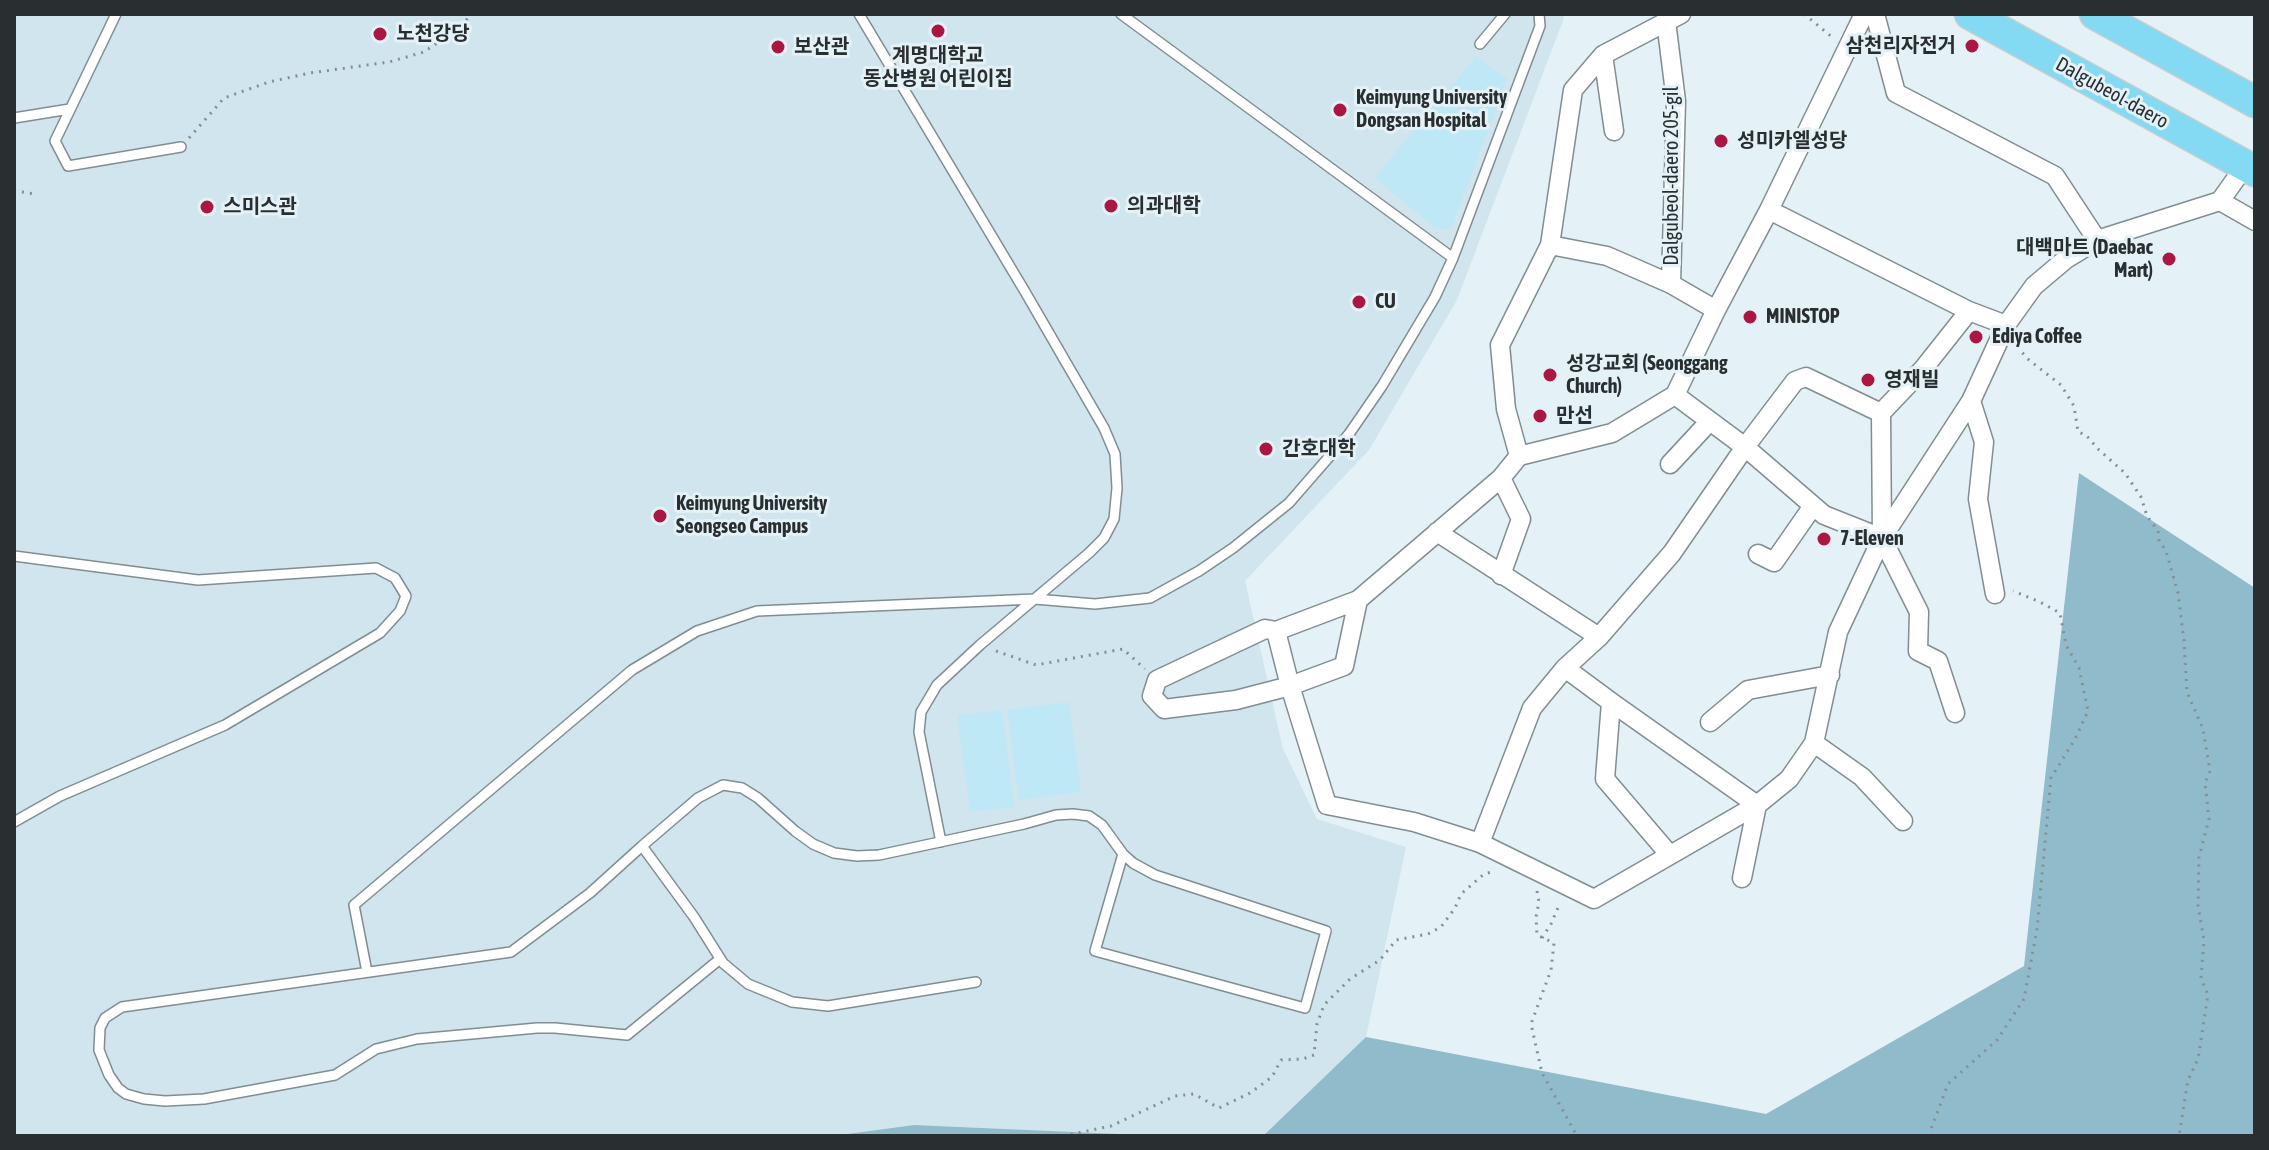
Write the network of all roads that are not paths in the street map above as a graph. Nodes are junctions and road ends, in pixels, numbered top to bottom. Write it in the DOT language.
graph roads {
  1 [pos="116,14"];
  2 [pos="859,14"];
  3 [pos="1121,14"];
  4 [pos="1505,14"];
  5 [pos="1539,14"];
  6 [pos="1864,14"];
  7 [pos="1875,14"];
  8 [pos="1970,14"];
  9 [pos="2095,14"];
  10 [pos="1673,17"];
  11 [pos="1480,44"];
  12 [pos="1603,55"];
  13 [pos="2255,102"];
  14 [pos="70,109"];
  15 [pos="14,118"];
  16 [pos="1614,131"];
  17 [pos="181,147"];
  18 [pos="2250,169"];
  19 [pos="2220,201"];
  20 [pos="1769,210"];
  21 [pos="2255,221"];
  22 [pos="2097,240"];
  23 [pos="1550,245"];
  24 [pos="1453,258"];
  25 [pos="1671,284"];
  26 [pos="1716,310"];
  27 [pos="1969,311"];
  28 [pos="2004,328"];
  29 [pos="1675,395"];
  30 [pos="1971,401"];
  31 [pos="1881,413"];
  32 [pos="1709,422"];
  33 [pos="1745,447"];
  34 [pos="1519,456"];
  35 [pos="1670,464"];
  36 [pos="1501,478"];
  37 [pos="1813,506"];
  38 [pos="1437,532"];
  39 [pos="1882,538"];
  40 [pos="1758,554"];
  41 [pos="14,556"];
  42 [pos="1501,575"];
  43 [pos="1995,594"];
  44 [pos="1035,599"];
  45 [pos="1358,600"];
  46 [pos="1276,631"];
  47 [pos="1599,637"];
  48 [pos="1565,668"];
  49 [pos="1830,675"];
  50 [pos="1290,686"];
  51 [pos="1611,702"];
  52 [pos="1955,713"];
  53 [pos="1710,722"];
  54 [pos="1814,743"];
  55 [pos="1757,805"];
  56 [pos="1903,821"];
  57 [pos="14,822"];
  58 [pos="941,842"];
  59 [pos="1480,843"];
  60 [pos="642,846"];
  61 [pos="1123,854"];
  62 [pos="1669,854"];
  63 [pos="1742,878"];
  64 [pos="720,959"];
  65 [pos="367,972"];
  66 [pos="976,982"];
  1 -- 14 [label="lane"];
  2 -- 44 [label="lane"];
  3 -- 24 [label="lane"];
  4 -- 11 [label="lane"];
  5 -- 24 [label="lane"];
  6 -- 20 [label="street"];
  7 -- 22 [label="street"];
  8 -- 18 [label="main road, Dalgubeol-daero"];
  9 -- 13 [label="main road"];
  10 -- 12 [label="street, Dalgubeol-daero 205-gil"];
  10 -- 25 [label="street, Dalgubeol-daero 205-gil"];
  12 -- 16 [label="street"];
  12 -- 23 [label="street, Dalgubeol-daero 205-gil"];
  14 -- 15 [label="lane"];
  14 -- 17 [label="lane"];
  18 -- 19 [label="street"];
  19 -- 21 [label="street"];
  19 -- 22 [label="street"];
  20 -- 26 [label="street"];
  20 -- 27 [label="street"];
  22 -- 28 [label="street"];
  23 -- 25 [label="street"];
  23 -- 34 [label="street, Dalgubeol-daero 205-gil"];
  24 -- 44 [label="lane"];
  25 -- 26 [label="street"];
  26 -- 29 [label="street"];
  27 -- 28 [label="street"];
  27 -- 31 [label="street"];
  28 -- 30 [label="street"];
  29 -- 32 [label="street"];
  29 -- 34 [label="street"];
  30 -- 39 [label="street"];
  30 -- 43 [label="street"];
  31 -- 33 [label="street"];
  31 -- 39 [label="street"];
  32 -- 33 [label="street"];
  32 -- 35 [label="street"];
  33 -- 37 [label="street"];
  33 -- 47 [label="street"];
  34 -- 36 [label="street"];
  36 -- 38 [label="street"];
  36 -- 42 [label="street"];
  37 -- 39 [label="street"];
  37 -- 40 [label="street"];
  38 -- 42 [label="street"];
  38 -- 45 [label="street"];
  39 -- 49 [label="street"];
  39 -- 52 [label="street"];
  41 -- 57 [label="lane"];
  42 -- 47 [label="street"];
  44 -- 58 [label="lane"];
  44 -- 65 [label="lane"];
  45 -- 46 [label="street"];
  45 -- 50 [label="street"];
  46 -- 50 [label="street"];
  46 -- 50 [label="street"];
  47 -- 48 [label="street"];
  48 -- 51 [label="street"];
  48 -- 59 [label="street"];
  49 -- 53 [label="street"];
  49 -- 54 [label="street"];
  50 -- 59 [label="street"];
  51 -- 55 [label="street"];
  51 -- 62 [label="street"];
  54 -- 55 [label="street"];
  54 -- 56 [label="street"];
  55 -- 62 [label="street"];
  55 -- 63 [label="street"];
  58 -- 60 [label="lane"];
  58 -- 61 [label="lane"];
  59 -- 62 [label="street"];
  60 -- 64 [label="lane"];
  60 -- 65 [label="lane"];
  61 -- 61 [label="lane"];
  64 -- 65 [label="lane"];
  64 -- 66 [label="lane"];
}
